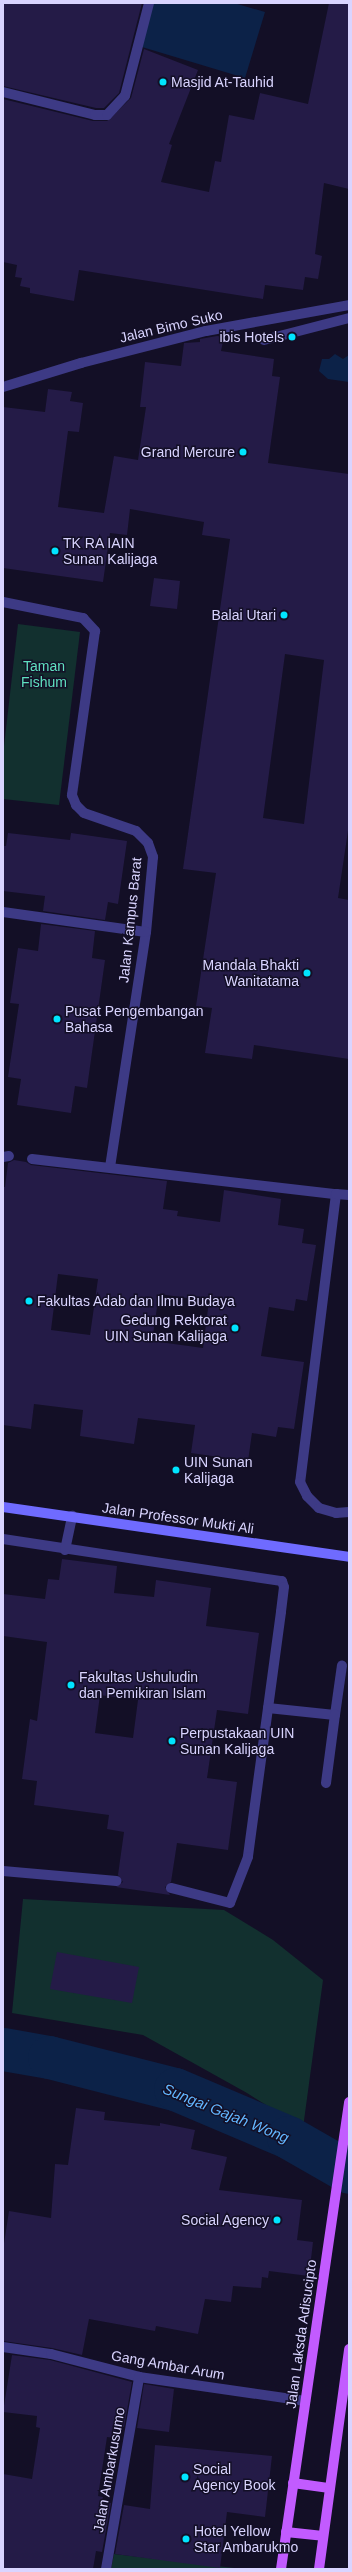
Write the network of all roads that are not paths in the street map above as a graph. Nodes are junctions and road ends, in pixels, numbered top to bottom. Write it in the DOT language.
graph roads {
  1 [pos="149,3"];
  2 [pos="3,92"];
  3 [pos="349,305"];
  4 [pos="349,318"];
  5 [pos="264,340"];
  6 [pos="3,387"];
  7 [pos="3,602"];
  8 [pos="3,912"];
  9 [pos="146,932"];
  10 [pos="32,1159"];
  11 [pos="110,1166"];
  12 [pos="336,1194"];
  13 [pos="349,1195"];
  14 [pos="3,1507"];
  15 [pos="349,1512"];
  16 [pos="72,1516"];
  17 [pos="3,1539"];
  18 [pos="65,1550"];
  19 [pos="349,1557"];
  20 [pos="342,1665"];
  21 [pos="268,1708"];
  22 [pos="335,1715"];
  23 [pos="326,1783"];
  24 [pos="3,1871"];
  25 [pos="117,1881"];
  26 [pos="170,1888"];
  27 [pos="349,2102"];
  28 [pos="3,2347"];
  29 [pos="349,2349"];
  30 [pos="348,2360"];
  31 [pos="139,2377"];
  32 [pos="305,2401"];
  33 [pos="293,2483"];
  34 [pos="330,2488"];
  35 [pos="286,2532"];
  36 [pos="324,2536"];
  37 [pos="106,2569"];
  38 [pos="280,2569"];
  39 [pos="319,2569"];
  1 -- 2 [label="street"];
  3 -- 6 [label="street, Jalan Bimo Suko"];
  4 -- 5 [label="street"];
  7 -- 9 [label="street, Jalan Kampus Barat"];
  8 -- 9 [label="street"];
  9 -- 11 [label="street, Jalan Kampus Barat"];
  10 -- 11 [label="street"];
  11 -- 12 [label="street"];
  12 -- 13 [label="street"];
  12 -- 15 [label="street"];
  14 -- 16 [label="main road, Jalan Professor Mukti Ali"];
  16 -- 18 [label="street"];
  16 -- 19 [label="main road, Jalan Professor Mukti Ali"];
  17 -- 18 [label="street"];
  18 -- 21 [label="street"];
  20 -- 22 [label="street"];
  21 -- 22 [label="street"];
  21 -- 26 [label="street"];
  22 -- 23 [label="street"];
  24 -- 25 [label="street"];
  27 -- 32 [label="main road, Jalan Laksda Adisucipto"];
  28 -- 31 [label="street, Gang Ambar Arum"];
  29 -- 30 [label="main road"];
  30 -- 34 [label="main road"];
  31 -- 32 [label="street, Gang Ambar Arum"];
  31 -- 37 [label="street, Jalan Ambarkusumo"];
  32 -- 33 [label="main road, Jalan Laksda Adisucipto"];
  33 -- 34 [label="main road"];
  33 -- 35 [label="main road, Jalan Laksda Adisucipto"];
  34 -- 36 [label="main road"];
  35 -- 36 [label="main road"];
  35 -- 38 [label="main road, Jalan Laksda Adisucipto"];
  36 -- 39 [label="main road"];
}
